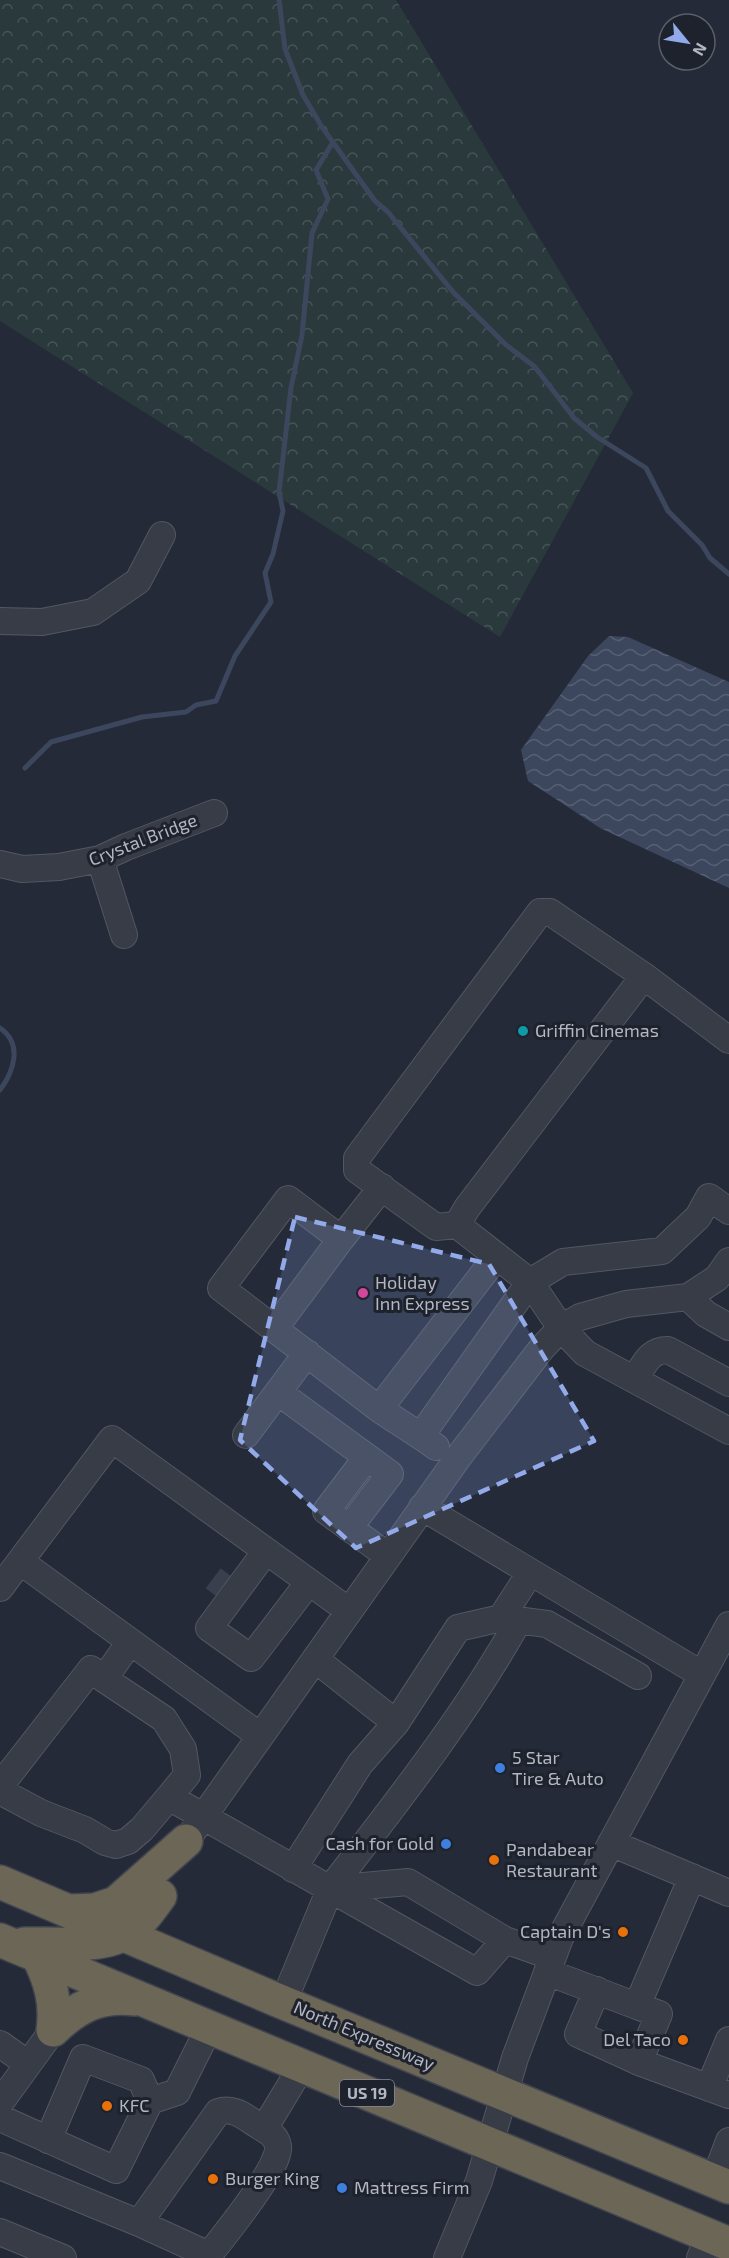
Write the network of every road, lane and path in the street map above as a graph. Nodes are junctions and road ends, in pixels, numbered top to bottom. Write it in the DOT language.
graph roads {
  1 [pos="162,536"];
  2 [pos="0,621"];
  3 [pos="214,813"];
  4 [pos="100,859"];
  5 [pos="0,864"];
  6 [pos="124,935"];
  7 [pos="644,976"];
  8 [pos="729,1041"];
  9 [pos="382,1187"];
  10 [pos="729,1211"];
  11 [pos="457,1225"];
  12 [pos="341,1239"];
  13 [pos="497,1256"];
  14 [pos="729,1261"];
  15 [pos="530,1282"];
  16 [pos="688,1297"];
  17 [pos="274,1328"];
  18 [pos="561,1328"];
  19 [pos="729,1328"];
  20 [pos="307,1353"];
  21 [pos="635,1378"];
  22 [pos="729,1383"];
  23 [pos="278,1392"];
  24 [pos="379,1409"];
  25 [pos="729,1431"];
  26 [pos="246,1435"];
  27 [pos="424,1439"];
  28 [pos="456,1460"];
  29 [pos="422,1507"];
  30 [pos="388,1556"];
  31 [pos="262,1557"];
  32 [pos="21,1562"];
  33 [pos="530,1573"];
  34 [pos="309,1582"];
  35 [pos="0,1588"];
  36 [pos="349,1611"];
  37 [pos="510,1619"];
  38 [pos="729,1625"];
  39 [pos="209,1628"];
  40 [pos="130,1642"];
  41 [pos="315,1659"];
  42 [pos="701,1674"];
  43 [pos="638,1676"];
  44 [pos="104,1679"];
  45 [pos="396,1723"];
  46 [pos="260,1736"];
  47 [pos="0,1786"];
  48 [pos="0,1791"];
  49 [pos="169,1797"];
  50 [pos="194,1829"];
  51 [pos="611,1843"];
  52 [pos="293,1869"];
  53 [pos="692,1878"];
  54 [pos="0,1882"];
  55 [pos="330,1889"];
  56 [pos="729,1893"];
  57 [pos="160,1896"];
  58 [pos="66,1911"];
  59 [pos="123,1935"];
  60 [pos="505,1940"];
  61 [pos="16,1947"];
  62 [pos="162,1952"];
  63 [pos="550,1965"];
  64 [pos="597,1990"];
  65 [pos="146,2001"];
  66 [pos="283,2003"];
  67 [pos="637,2006"];
  68 [pos="209,2028"];
  69 [pos="53,2030"];
  70 [pos="729,2040"];
  71 [pos="0,2044"];
  72 [pos="639,2062"];
  73 [pos="28,2064"];
  74 [pos="302,2066"];
  75 [pos="719,2092"];
  76 [pos="505,2096"];
  77 [pos="150,2101"];
  78 [pos="0,2103"];
  79 [pos="0,2118"];
  80 [pos="264,2129"];
  81 [pos="48,2140"];
  82 [pos="729,2141"];
  83 [pos="491,2145"];
  84 [pos="0,2166"];
  85 [pos="721,2184"];
  86 [pos="139,2223"];
  87 [pos="0,2232"];
  88 [pos="713,2246"];
  89 [pos="63,2258"];
  90 [pos="447,2258"];
  1 -- 2 [label="street"];
  3 -- 4 [label="street, Crystal Bridge"];
  4 -- 5 [label="street, Crystal Bridge"];
  4 -- 6 [label="street"];
  7 -- 8 [label="street"];
  7 -- 9 [label="street"];
  7 -- 11 [label="street"];
  9 -- 11 [label="street"];
  9 -- 12 [label="street"];
  10 -- 15 [label="street"];
  11 -- 13 [label="street"];
  12 -- 17 [label="street"];
  12 -- 17 [label="street"];
  13 -- 15 [label="street"];
  13 -- 24 [label="street"];
  14 -- 16 [label="street"];
  15 -- 18 [label="street"];
  15 -- 27 [label="street"];
  16 -- 18 [label="street"];
  16 -- 19 [label="street"];
  17 -- 20 [label="street"];
  18 -- 21 [label="street"];
  18 -- 28 [label="street"];
  20 -- 23 [label="street"];
  20 -- 24 [label="street"];
  21 -- 22 [label="street"];
  21 -- 25 [label="street"];
  23 -- 26 [label="street"];
  23 -- 30 [label="street"];
  24 -- 27 [label="street"];
  27 -- 28 [label="street"];
  28 -- 29 [label="street"];
  29 -- 30 [label="street"];
  29 -- 33 [label="street"];
  30 -- 36 [label="street"];
  31 -- 32 [label="street"];
  31 -- 34 [label="street"];
  31 -- 39 [label="street"];
  31 -- 39 [label="street"];
  32 -- 35 [label="street"];
  32 -- 40 [label="street"];
  33 -- 37 [label="street"];
  33 -- 42 [label="street"];
  34 -- 36 [label="street"];
  34 -- 39 [label="street"];
  36 -- 41 [label="street"];
  37 -- 43 [label="street"];
  37 -- 45 [label="street"];
  37 -- 55 [label="street"];
  38 -- 42 [label="street"];
  40 -- 44 [label="street"];
  40 -- 46 [label="street"];
  41 -- 45 [label="street"];
  41 -- 46 [label="street"];
  42 -- 51 [label="street"];
  44 -- 47 [label="street"];
  44 -- 49 [label="street"];
  45 -- 52 [label="street"];
  46 -- 50 [label="street"];
  48 -- 49 [label="street"];
  49 -- 50 [label="street"];
  50 -- 52 [label="street"];
  50 -- 57 [label="highway"];
  50 -- 58 [label="highway"];
  51 -- 53 [label="street"];
  51 -- 63 [label="street"];
  52 -- 55 [label="street"];
  53 -- 56 [label="street"];
  53 -- 67 [label="street"];
  54 -- 58 [label="highway, North Expressway"];
  55 -- 60 [label="street"];
  55 -- 60 [label="street"];
  55 -- 66 [label="street"];
  57 -- 59 [label="highway"];
  57 -- 62 [label="highway"];
  58 -- 59 [label="highway, North Expressway"];
  59 -- 61 [label="highway"];
  59 -- 62 [label="highway, North Expressway"];
  60 -- 63 [label="street"];
  61 -- 65 [label="highway, US 19"];
  61 -- 69 [label="highway"];
  62 -- 66 [label="highway, North Expressway"];
  63 -- 64 [label="street"];
  63 -- 76 [label="street"];
  64 -- 67 [label="street"];
  64 -- 72 [label="street"];
  65 -- 68 [label="highway, US 19"];
  65 -- 69 [label="highway"];
  66 -- 76 [label="highway, North Expressway"];
  67 -- 72 [label="street"];
  68 -- 74 [label="highway, US 19"];
  68 -- 77 [label="street"];
  69 -- 73 [label="street"];
  70 -- 75 [label="street"];
  71 -- 73 [label="street"];
  72 -- 75 [label="street"];
  73 -- 78 [label="street"];
  74 -- 80 [label="street"];
  74 -- 83 [label="highway, US 19"];
  76 -- 83 [label="street"];
  76 -- 85 [label="highway, North Expressway"];
  77 -- 81 [label="street"];
  77 -- 81 [label="street"];
  79 -- 81 [label="street"];
  80 -- 86 [label="street"];
  80 -- 86 [label="street"];
  82 -- 85 [label="street"];
  83 -- 88 [label="highway, US 19"];
  83 -- 90 [label="street"];
  84 -- 86 [label="street"];
  87 -- 89 [label="street"];
}
